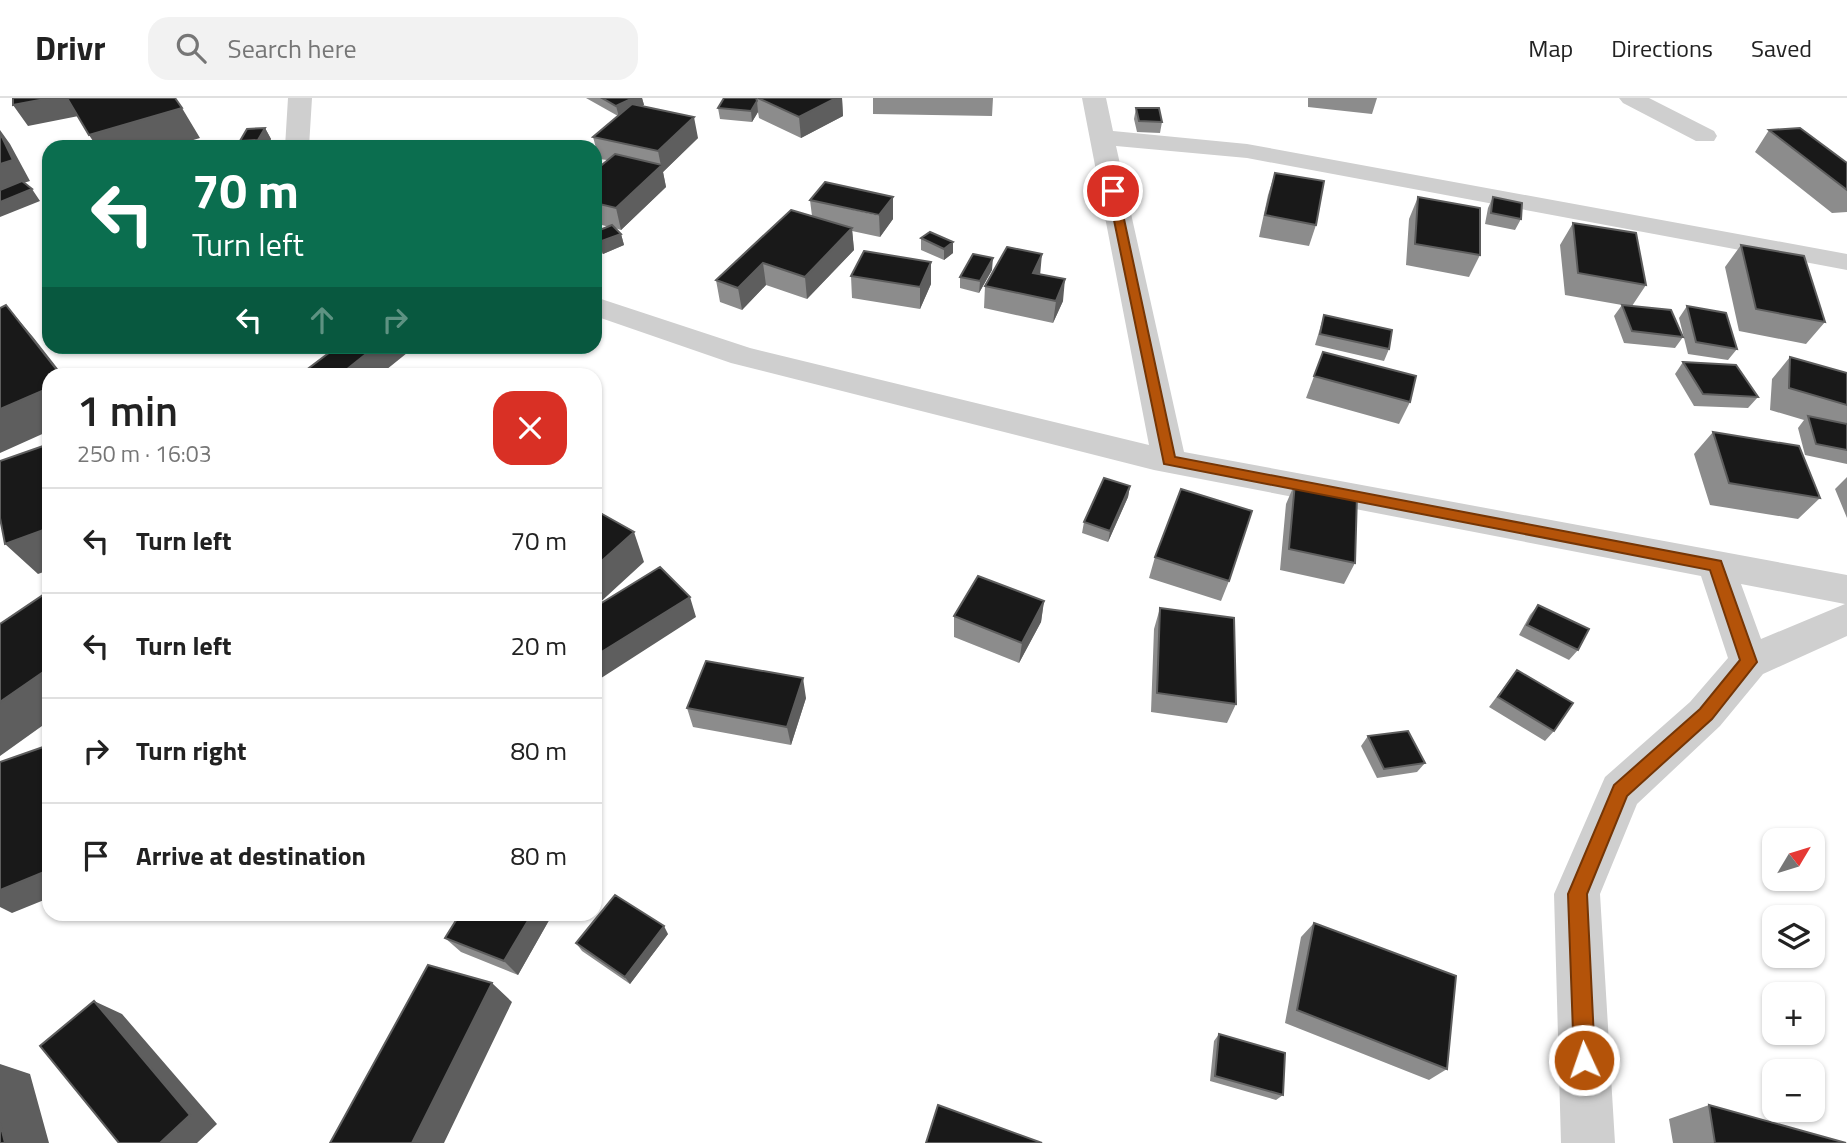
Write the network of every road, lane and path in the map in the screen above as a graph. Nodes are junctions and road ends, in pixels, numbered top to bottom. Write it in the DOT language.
graph roads {
  1 [pos="300,98"];
  2 [pos="1094,98"];
  3 [pos="1631,98"];
  4 [pos="1705,136"];
  5 [pos="1102,137"];
  6 [pos="297,140"];
  7 [pos="1847,262"];
  8 [pos="602,308"];
  9 [pos="1169,460"];
  10 [pos="1716,565"];
  11 [pos="1847,590"];
  12 [pos="1847,619"];
  13 [pos="1749,662"];
  14 [pos="1588,1143"];
  1 -- 6 [label="street"];
  2 -- 5 [label="street"];
  3 -- 4 [label="street"];
  5 -- 7 [label="street"];
  5 -- 9 [label="street"];
  8 -- 9 [label="street"];
  9 -- 10 [label="street"];
  10 -- 11 [label="street"];
  10 -- 13 [label="street"];
  12 -- 13 [label="street"];
  13 -- 14 [label="street"];
}
